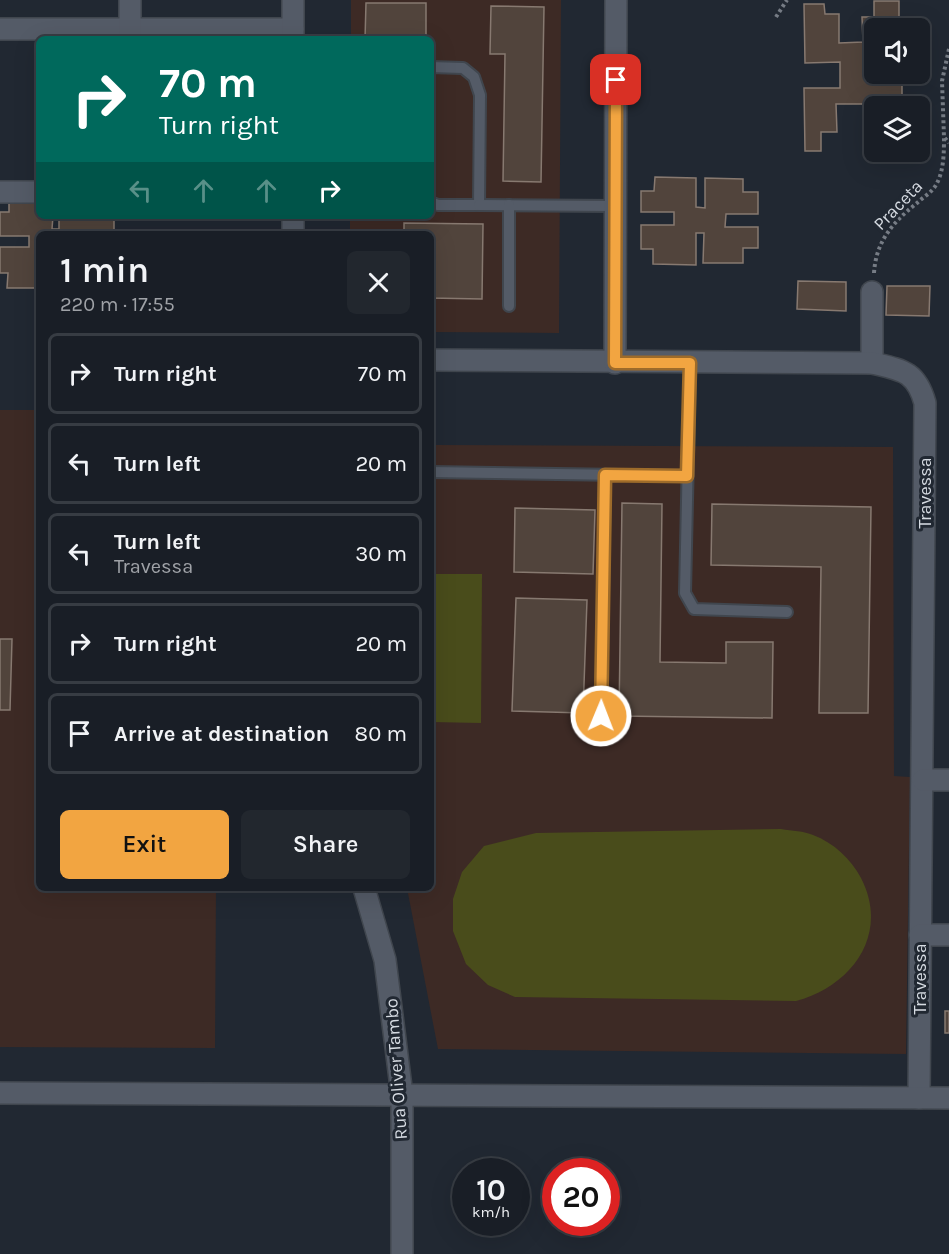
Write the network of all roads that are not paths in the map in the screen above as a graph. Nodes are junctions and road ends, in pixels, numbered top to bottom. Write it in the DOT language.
graph roads {
  1 [pos="130,0"];
  2 [pos="293,0"];
  3 [pos="616,0"];
  4 [pos="0,29"];
  5 [pos="130,34"];
  6 [pos="293,34"];
  7 [pos="434,67"];
  8 [pos="0,192"];
  9 [pos="36,192"];
  10 [pos="434,203"];
  11 [pos="479,205"];
  12 [pos="509,205"];
  13 [pos="616,206"];
  14 [pos="872,292"];
  15 [pos="509,306"];
  16 [pos="434,360"];
  17 [pos="615,363"];
  18 [pos="690,363"];
  19 [pos="872,363"];
  20 [pos="434,472"];
  21 [pos="605,475"];
  22 [pos="687,476"];
  23 [pos="787,612"];
  24 [pos="601,716"];
  25 [pos="922,780"];
  26 [pos="949,780"];
  27 [pos="365,891"];
  28 [pos="920,935"];
  29 [pos="949,935"];
  30 [pos="0,1093"];
  31 [pos="402,1095"];
  32 [pos="919,1098"];
  33 [pos="949,1098"];
  34 [pos="402,1254"];
  1 -- 5 [label="street"];
  2 -- 6 [label="street"];
  3 -- 13 [label="street"];
  4 -- 5 [label="street"];
  5 -- 6 [label="street"];
  7 -- 11 [label="lane"];
  8 -- 9 [label="street"];
  10 -- 11 [label="lane"];
  11 -- 12 [label="lane"];
  12 -- 13 [label="lane"];
  12 -- 15 [label="lane"];
  13 -- 17 [label="street"];
  14 -- 19 [label="street"];
  16 -- 17 [label="street, Travessa"];
  17 -- 18 [label="street, Travessa"];
  18 -- 19 [label="street, Travessa"];
  18 -- 22 [label="lane"];
  19 -- 25 [label="street, Travessa"];
  20 -- 21 [label="lane"];
  21 -- 22 [label="lane"];
  21 -- 24 [label="lane"];
  22 -- 23 [label="lane"];
  25 -- 26 [label="street"];
  25 -- 28 [label="street, Travessa"];
  27 -- 31 [label="street, Rua Oliver Tambo"];
  28 -- 29 [label="street"];
  28 -- 32 [label="street, Travessa"];
  30 -- 31 [label="street"];
  31 -- 32 [label="street"];
  31 -- 34 [label="street, Rua Oliver Tambo"];
  32 -- 33 [label="street"];
}
